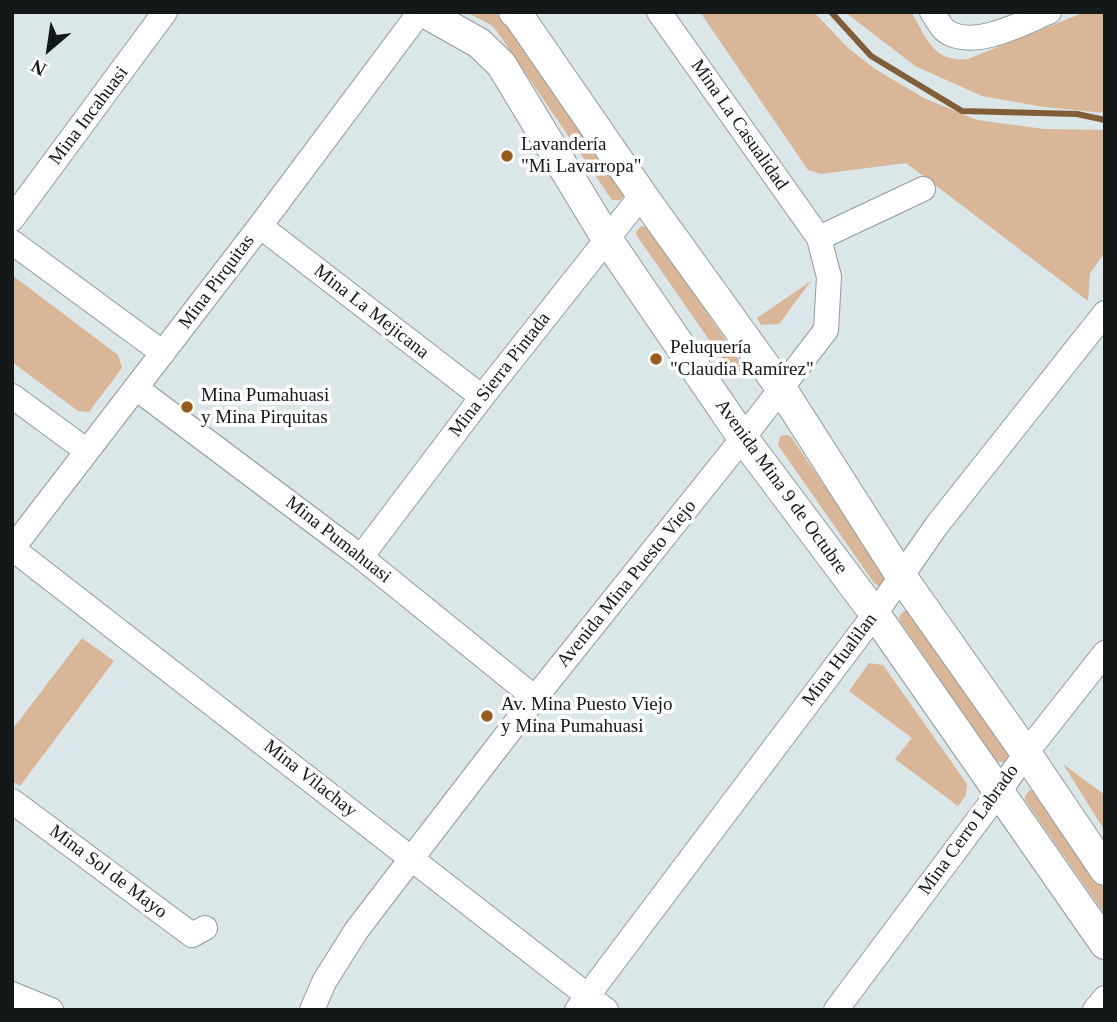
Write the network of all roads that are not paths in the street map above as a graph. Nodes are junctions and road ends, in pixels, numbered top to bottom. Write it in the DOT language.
graph roads {
  1 [pos="165,12"];
  2 [pos="422,12"];
  3 [pos="514,12"];
  4 [pos="659,12"];
  5 [pos="932,12"];
  6 [pos="1049,12"];
  7 [pos="923,189"];
  8 [pos="642,195"];
  9 [pos="12,219"];
  10 [pos="260,226"];
  11 [pos="819,238"];
  12 [pos="607,239"];
  13 [pos="12,242"];
  14 [pos="1105,313"];
  15 [pos="163,353"];
  16 [pos="780,387"];
  17 [pos="136,388"];
  18 [pos="12,396"];
  19 [pos="482,397"];
  20 [pos="743,439"];
  21 [pos="87,451"];
  22 [pos="12,549"];
  23 [pos="361,557"];
  24 [pos="901,576"];
  25 [pos="875,614"];
  26 [pos="1105,653"];
  27 [pos="535,698"];
  28 [pos="1026,753"];
  29 [pos="999,792"];
  30 [pos="12,801"];
  31 [pos="412,858"];
  32 [pos="1105,870"];
  33 [pos="205,928"];
  34 [pos="1105,944"];
  35 [pos="12,994"];
  36 [pos="1105,998"];
  37 [pos="590,1005"];
  38 [pos="51,1010"];
  39 [pos="312,1010"];
  40 [pos="836,1010"];
  41 [pos="1095,1010"];
  1 -- 9 [label="street, Mina Incahuasi"];
  2 -- 10 [label="street, Mina Pirquitas"];
  2 -- 12 [label="street, Avenida Mina 9 de Octubre"];
  3 -- 8 [label="street"];
  4 -- 11 [label="street, Mina La Casualidad"];
  5 -- 6 [label="street"];
  7 -- 11 [label="street"];
  8 -- 12 [label="street, Mina Sierra Pintada"];
  8 -- 16 [label="street"];
  10 -- 15 [label="street, Mina Pirquitas"];
  10 -- 19 [label="street, Mina La Mejicana"];
  11 -- 16 [label="street, Avenida Mina Puesto Viejo"];
  12 -- 19 [label="street, Mina Sierra Pintada"];
  12 -- 20 [label="street, Avenida Mina 9 de Octubre"];
  13 -- 15 [label="street"];
  14 -- 24 [label="street, Mina Hualilan"];
  15 -- 17 [label="street, Mina Pirquitas"];
  16 -- 20 [label="street, Avenida Mina Puesto Viejo"];
  16 -- 24 [label="street"];
  17 -- 21 [label="street, Mina Pirquitas"];
  17 -- 23 [label="street, Mina Pumahuasi"];
  18 -- 21 [label="street"];
  19 -- 23 [label="street, Mina Sierra Pintada"];
  20 -- 25 [label="street, Avenida Mina 9 de Octubre"];
  20 -- 27 [label="street, Avenida Mina Puesto Viejo"];
  21 -- 22 [label="street, Mina Pirquitas"];
  22 -- 31 [label="street, Mina Vilachay"];
  23 -- 27 [label="street, Mina Pumahuasi"];
  24 -- 25 [label="street, Mina Hualilan"];
  24 -- 28 [label="street"];
  25 -- 29 [label="street, Avenida Mina 9 de Octubre"];
  25 -- 37 [label="street, Mina Hualilan"];
  26 -- 28 [label="street, Mina Cerro Labrado"];
  27 -- 31 [label="street, Avenida Mina Puesto Viejo"];
  28 -- 29 [label="street, Mina Cerro Labrado"];
  28 -- 32 [label="street"];
  29 -- 34 [label="street, Avenida Mina 9 de Octubre"];
  29 -- 40 [label="street, Mina Cerro Labrado"];
  30 -- 33 [label="street, Mina Sol de Mayo"];
  31 -- 37 [label="street, Mina Vilachay"];
  31 -- 39 [label="street, Avenida Mina Puesto Viejo"];
  35 -- 38 [label="street"];
  36 -- 41 [label="street"];
}
